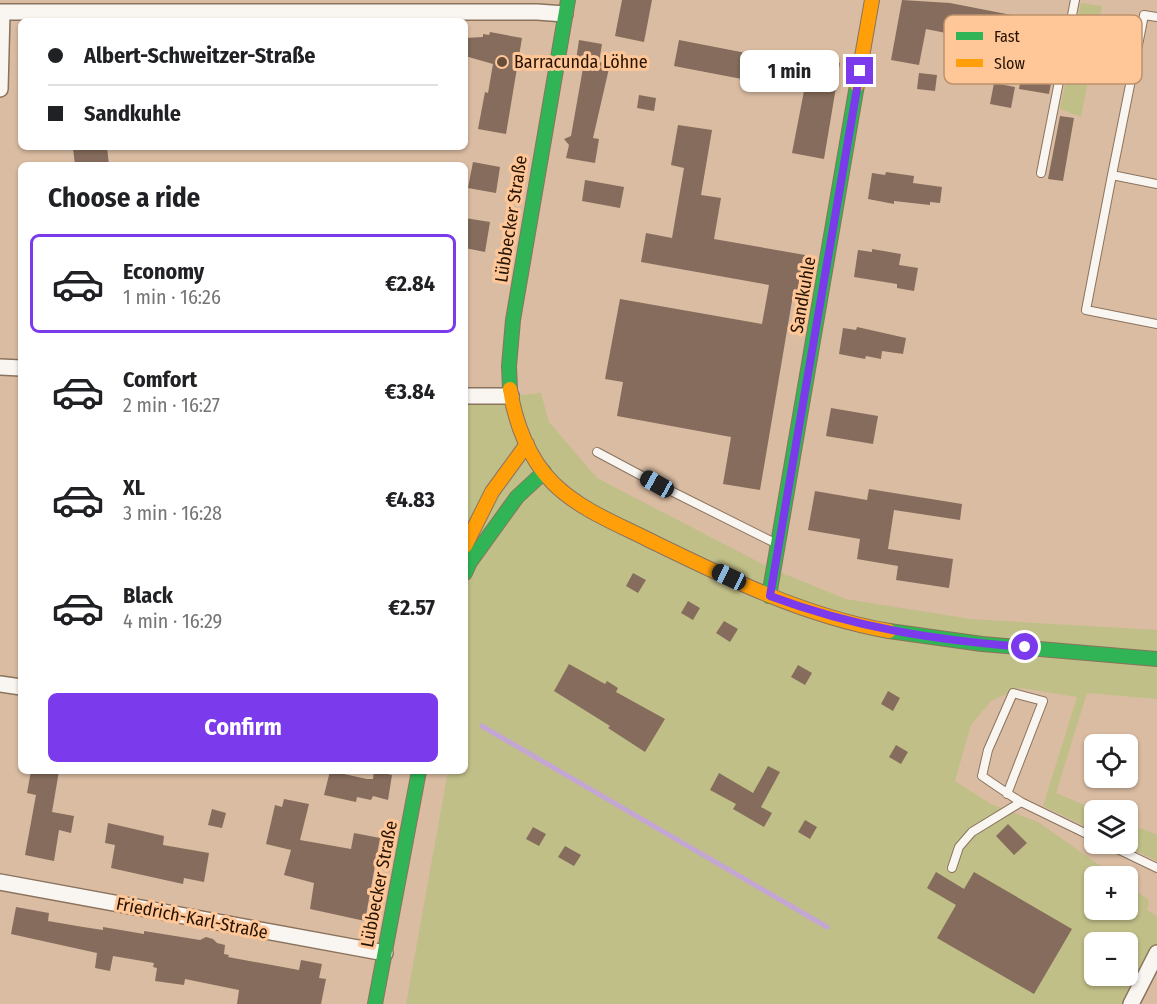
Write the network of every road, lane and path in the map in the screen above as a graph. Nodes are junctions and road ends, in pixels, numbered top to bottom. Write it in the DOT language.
graph roads {
  1 [pos="872,0"];
  2 [pos="1074,0"];
  3 [pos="567,7"];
  4 [pos="9,9"];
  5 [pos="1071,15"];
  6 [pos="1157,17"];
  7 [pos="1142,25"];
  8 [pos="1058,84"];
  9 [pos="1130,84"];
  10 [pos="0,89"];
  11 [pos="1041,174"];
  12 [pos="1112,175"];
  13 [pos="1157,184"];
  14 [pos="1157,324"];
  15 [pos="0,367"];
  16 [pos="18,368"];
  17 [pos="468,396"];
  18 [pos="511,396"];
  19 [pos="527,444"];
  20 [pos="597,452"];
  21 [pos="544,472"];
  22 [pos="468,539"];
  23 [pos="778,544"];
  24 [pos="468,566"];
  25 [pos="770,596"];
  26 [pos="1157,659"];
  27 [pos="0,684"];
  28 [pos="18,687"];
  29 [pos="418,774"];
  30 [pos="1007,794"];
  31 [pos="1021,802"];
  32 [pos="1084,833"];
  33 [pos="1128,854"];
  34 [pos="952,868"];
  35 [pos="1157,868"];
  36 [pos="0,882"];
  37 [pos="385,953"];
  38 [pos="1157,953"];
  39 [pos="375,1004"];
  40 [pos="1131,1004"];
  1 -- 23 [label="main road, Sandkuhle"];
  2 -- 5 [label="lane"];
  3 -- 4 [label="street"];
  3 -- 18 [label="main road, Lübbecker Straße"];
  4 -- 10 [label="street"];
  6 -- 7 [label="lane"];
  8 -- 11 [label="lane"];
  9 -- 12 [label="lane"];
  12 -- 13 [label="lane"];
  12 -- 14 [label="lane"];
  15 -- 16 [label="street"];
  17 -- 18 [label="street"];
  18 -- 19 [label="main road, Lübbecker Straße"];
  19 -- 21 [label="main road, Lübbecker Straße"];
  19 -- 22 [label="main road"];
  20 -- 23 [label="lane"];
  21 -- 24 [label="main road"];
  21 -- 25 [label="main road, Lübbecker Straße"];
  23 -- 25 [label="main road, Sandkuhle"];
  25 -- 26 [label="main road, Lübbecker Straße"];
  27 -- 28 [label="street"];
  29 -- 37 [label="main road, Lübbecker Straße"];
  30 -- 30 [label="lane"];
  30 -- 31 [label="lane"];
  31 -- 32 [label="lane"];
  31 -- 34 [label="lane"];
  33 -- 35 [label="lane"];
  36 -- 37 [label="street, Friedrich-Karl-Straße"];
  37 -- 39 [label="main road, Lübbecker Straße"];
  38 -- 40 [label="street"];
}
